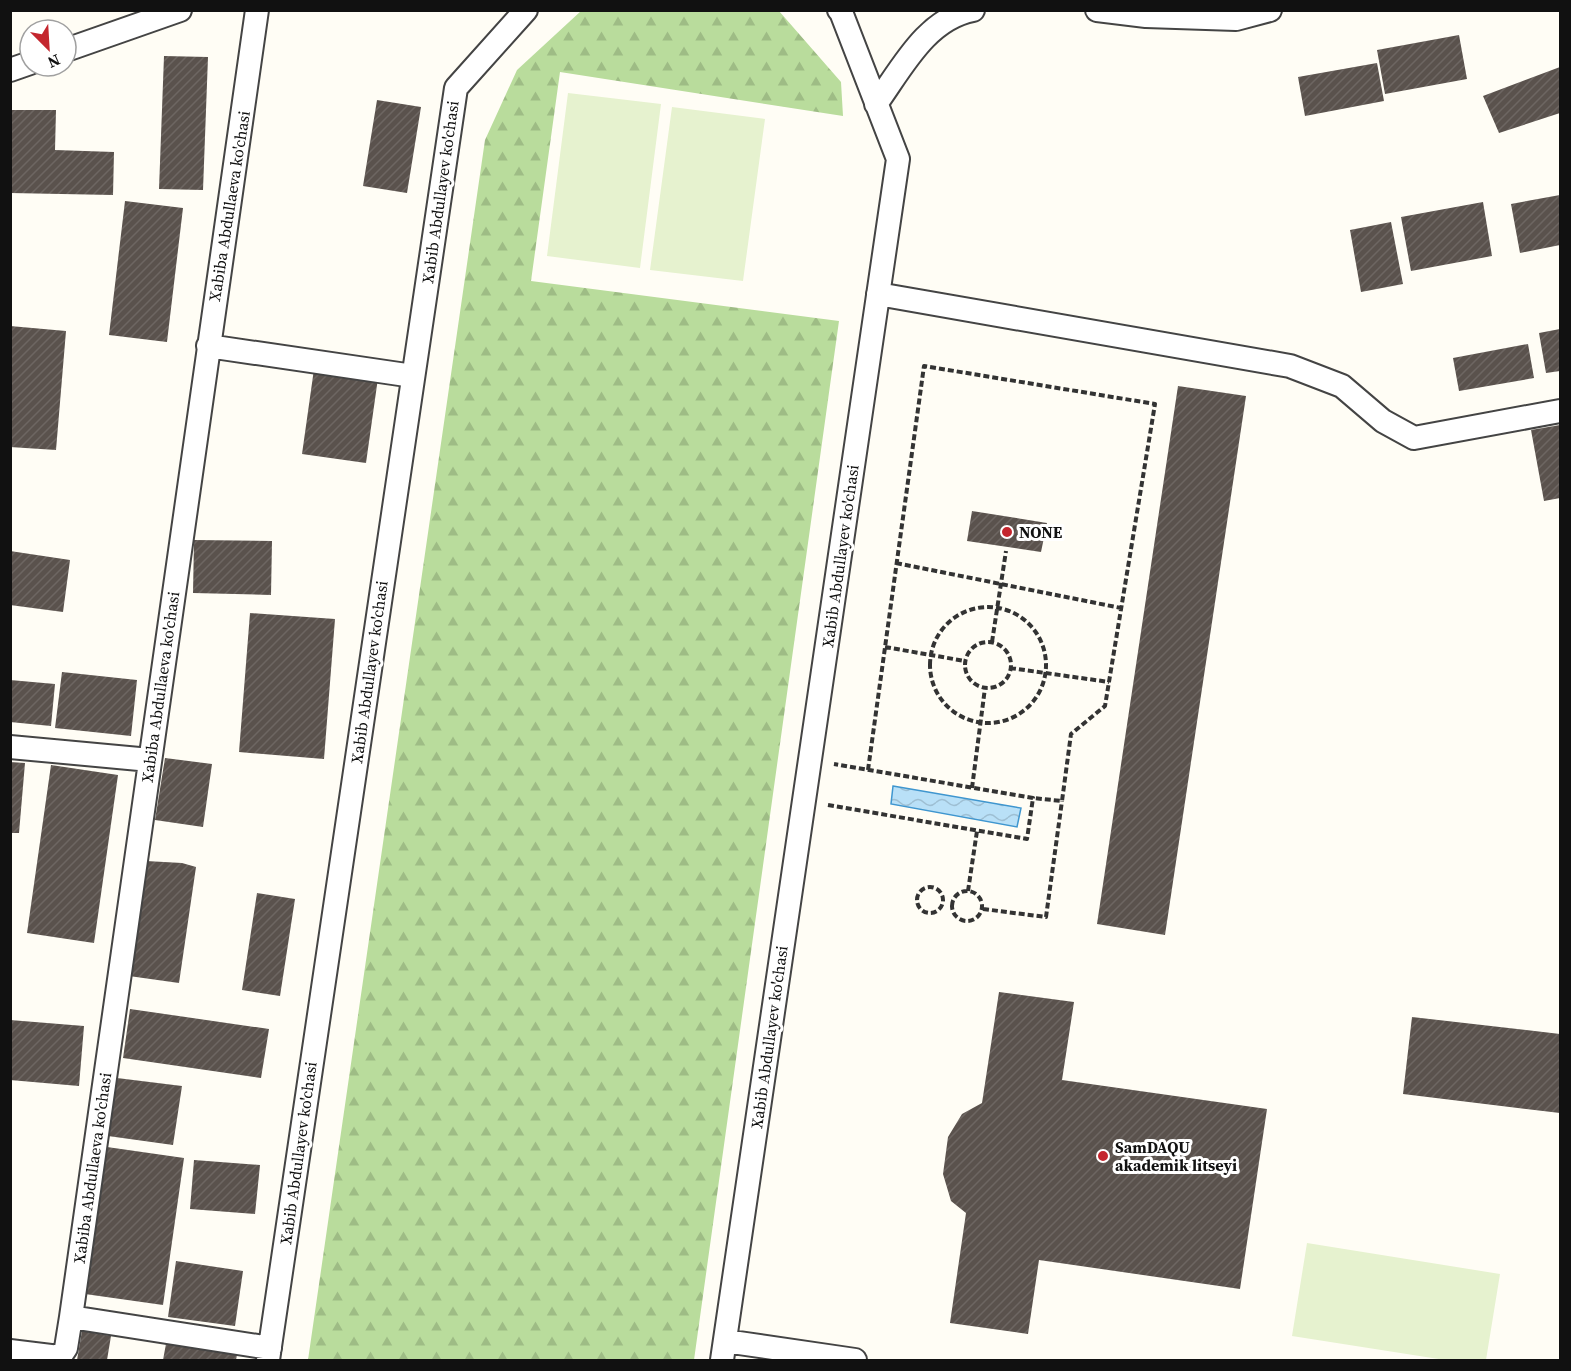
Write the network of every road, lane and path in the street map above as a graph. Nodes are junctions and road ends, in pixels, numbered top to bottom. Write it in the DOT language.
graph roads {
  1 [pos="180,10"];
  2 [pos="257,10"];
  3 [pos="973,10"];
  4 [pos="1097,10"];
  5 [pos="1270,10"];
  6 [pos="840,11"];
  7 [pos="523,12"];
  8 [pos="78,46"];
  9 [pos="876,104"];
  10 [pos="878,294"];
  11 [pos="208,346"];
  12 [pos="413,376"];
  13 [pos="1560,411"];
  14 [pos="1006,552"];
  15 [pos="896,563"];
  16 [pos="1000,584"];
  17 [pos="997,606"];
  18 [pos="1121,608"];
  19 [pos="992,642"];
  20 [pos="885,647"];
  21 [pos="930,656"];
  22 [pos="965,661"];
  23 [pos="1010,668"];
  24 [pos="1045,674"];
  25 [pos="1109,682"];
  26 [pos="985,688"];
  27 [pos="980,723"];
  28 [pos="10,747"];
  29 [pos="150,760"];
  30 [pos="810,760"];
  31 [pos="868,770"];
  32 [pos="972,788"];
  33 [pos="1033,798"];
  34 [pos="804,801"];
  35 [pos="1062,801"];
  36 [pos="977,831"];
  37 [pos="968,891"];
  38 [pos="943,900"];
  39 [pos="952,902"];
  40 [pos="983,909"];
  41 [pos="71,1317"];
  42 [pos="10,1351"];
  43 [pos="723,1351"];
  44 [pos="269,1354"];
  45 [pos="59,1359"];
  46 [pos="855,1360"];
  1 -- 8 [label="street"];
  2 -- 11 [label="street, Xabiba Abdullaeva ko'chasi"];
  3 -- 9 [label="street"];
  4 -- 5 [label="street"];
  6 -- 9 [label="street, Xabib Abdullayev ko'chasi"];
  7 -- 12 [label="street, Xabib Abdullayev ko'chasi"];
  9 -- 10 [label="street, Xabib Abdullayev ko'chasi"];
  10 -- 13 [label="street"];
  10 -- 30 [label="street, Xabib Abdullayev ko'chasi"];
  11 -- 12 [label="street"];
  11 -- 29 [label="street, Xabiba Abdullaeva ko'chasi"];
  12 -- 44 [label="street, Xabib Abdullayev ko'chasi"];
  14 -- 16 [label="path"];
  15 -- 16 [label="path"];
  15 -- 18 [label="path"];
  15 -- 20 [label="path"];
  16 -- 17 [label="path"];
  16 -- 18 [label="path"];
  17 -- 19 [label="path"];
  17 -- 21 [label="path"];
  17 -- 24 [label="path"];
  18 -- 25 [label="path"];
  19 -- 22 [label="path"];
  19 -- 23 [label="path"];
  20 -- 21 [label="path"];
  20 -- 31 [label="path"];
  21 -- 22 [label="path"];
  21 -- 27 [label="path"];
  22 -- 26 [label="path"];
  23 -- 24 [label="path"];
  23 -- 26 [label="path"];
  24 -- 25 [label="path"];
  24 -- 27 [label="path"];
  25 -- 35 [label="path"];
  26 -- 27 [label="path"];
  27 -- 32 [label="path"];
  28 -- 29 [label="street"];
  29 -- 41 [label="street, Xabiba Abdullaeva ko'chasi"];
  30 -- 31 [label="path"];
  30 -- 34 [label="street, Xabib Abdullayev ko'chasi"];
  31 -- 32 [label="path"];
  32 -- 33 [label="path"];
  33 -- 35 [label="path"];
  33 -- 36 [label="path"];
  34 -- 36 [label="path"];
  34 -- 43 [label="street, Xabib Abdullayev ko'chasi"];
  35 -- 40 [label="path"];
  36 -- 37 [label="path"];
  37 -- 39 [label="path"];
  37 -- 40 [label="path"];
  38 -- 38 [label="path"];
  38 -- 39 [label="path"];
  39 -- 40 [label="path"];
  41 -- 44 [label="street"];
  41 -- 45 [label="street, Xabiba Abdullaeva ko'chasi"];
  42 -- 45 [label="street"];
  43 -- 46 [label="street"];
}
